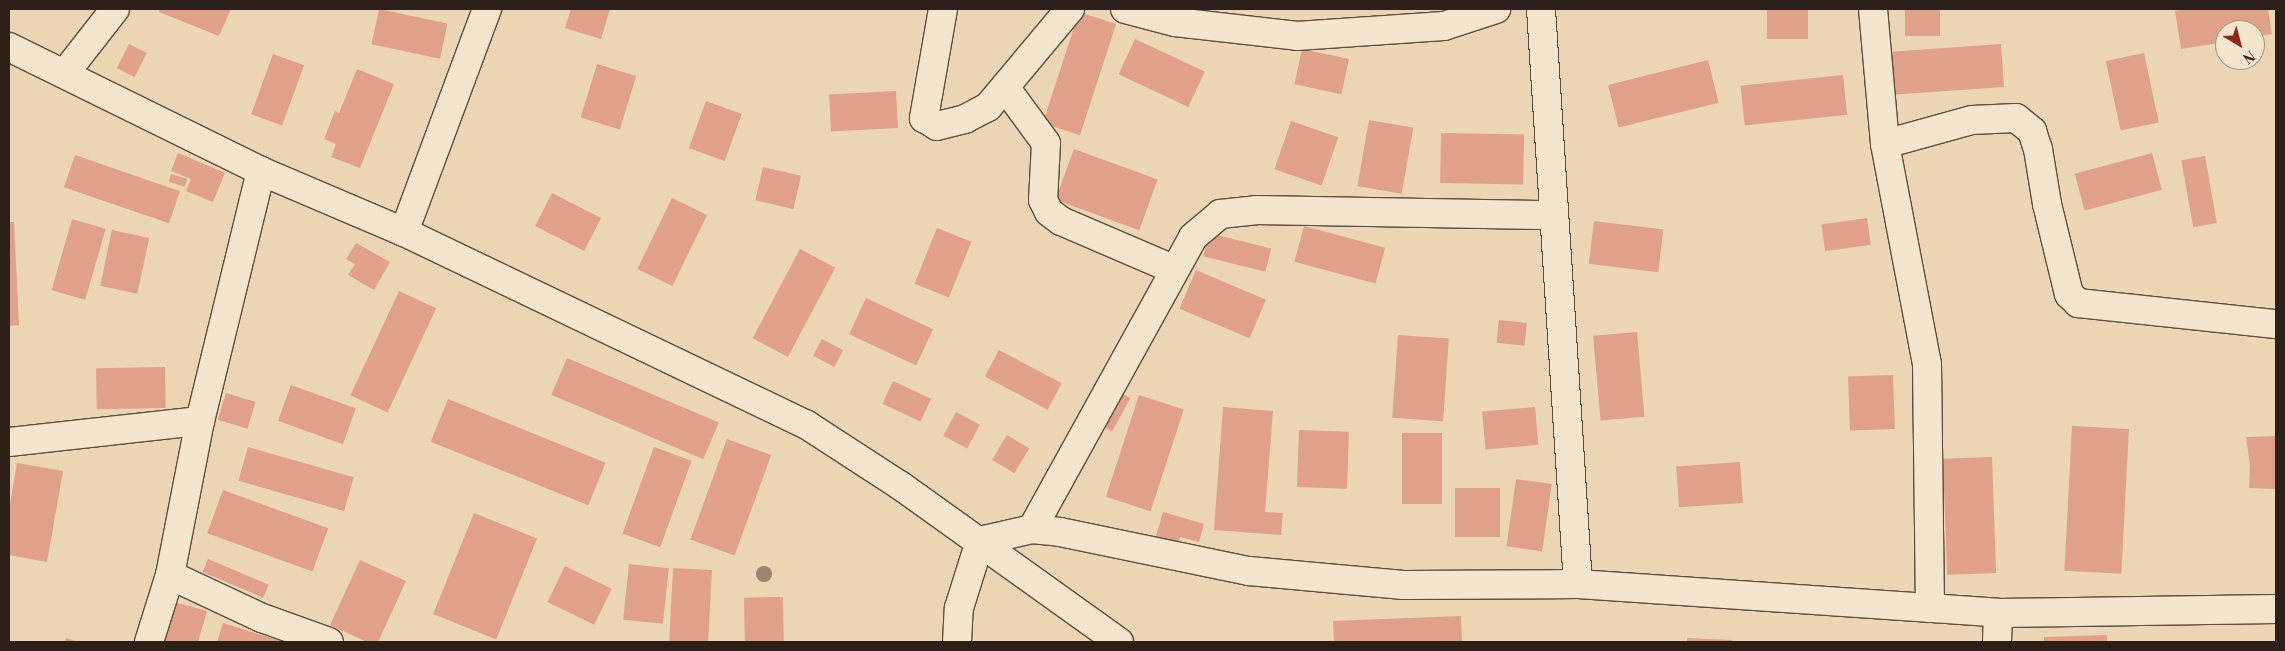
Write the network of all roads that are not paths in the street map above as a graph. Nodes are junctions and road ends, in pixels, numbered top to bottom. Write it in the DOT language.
graph roads {
  1 [pos="115,9"];
  2 [pos="487,9"];
  3 [pos="943,9"];
  4 [pos="1070,9"];
  5 [pos="1125,9"];
  6 [pos="1496,9"];
  7 [pos="1541,9"];
  8 [pos="1873,9"];
  9 [pos="9,47"];
  10 [pos="65,73"];
  11 [pos="1005,87"];
  12 [pos="1886,144"];
  13 [pos="261,171"];
  14 [pos="1554,215"];
  15 [pos="404,232"];
  16 [pos="1173,269"];
  17 [pos="2276,324"];
  18 [pos="200,421"];
  19 [pos="9,442"];
  20 [pos="1032,529"];
  21 [pos="980,541"];
  22 [pos="170,575"];
  23 [pos="1578,584"];
  24 [pos="1930,608"];
  25 [pos="2276,609"];
  26 [pos="1998,613"];
  27 [pos="149,642"];
  28 [pos="329,642"];
  29 [pos="957,642"];
  30 [pos="1119,642"];
  31 [pos="1997,642"];
  1 -- 10 [label="street"];
  2 -- 15 [label="street"];
  3 -- 11 [label="street"];
  4 -- 11 [label="street"];
  5 -- 6 [label="street"];
  7 -- 14 [label="street"];
  8 -- 12 [label="street"];
  9 -- 10 [label="street"];
  10 -- 13 [label="street"];
  11 -- 16 [label="street"];
  12 -- 17 [label="street"];
  12 -- 24 [label="street"];
  13 -- 15 [label="street"];
  13 -- 18 [label="street"];
  14 -- 16 [label="street"];
  14 -- 23 [label="street"];
  15 -- 21 [label="street"];
  16 -- 20 [label="street"];
  18 -- 19 [label="street"];
  18 -- 22 [label="street"];
  20 -- 21 [label="street"];
  20 -- 23 [label="street"];
  21 -- 29 [label="street"];
  21 -- 30 [label="street"];
  22 -- 27 [label="street"];
  22 -- 28 [label="street"];
  23 -- 24 [label="street"];
  24 -- 26 [label="street"];
  25 -- 26 [label="street"];
  26 -- 31 [label="street"];
}
